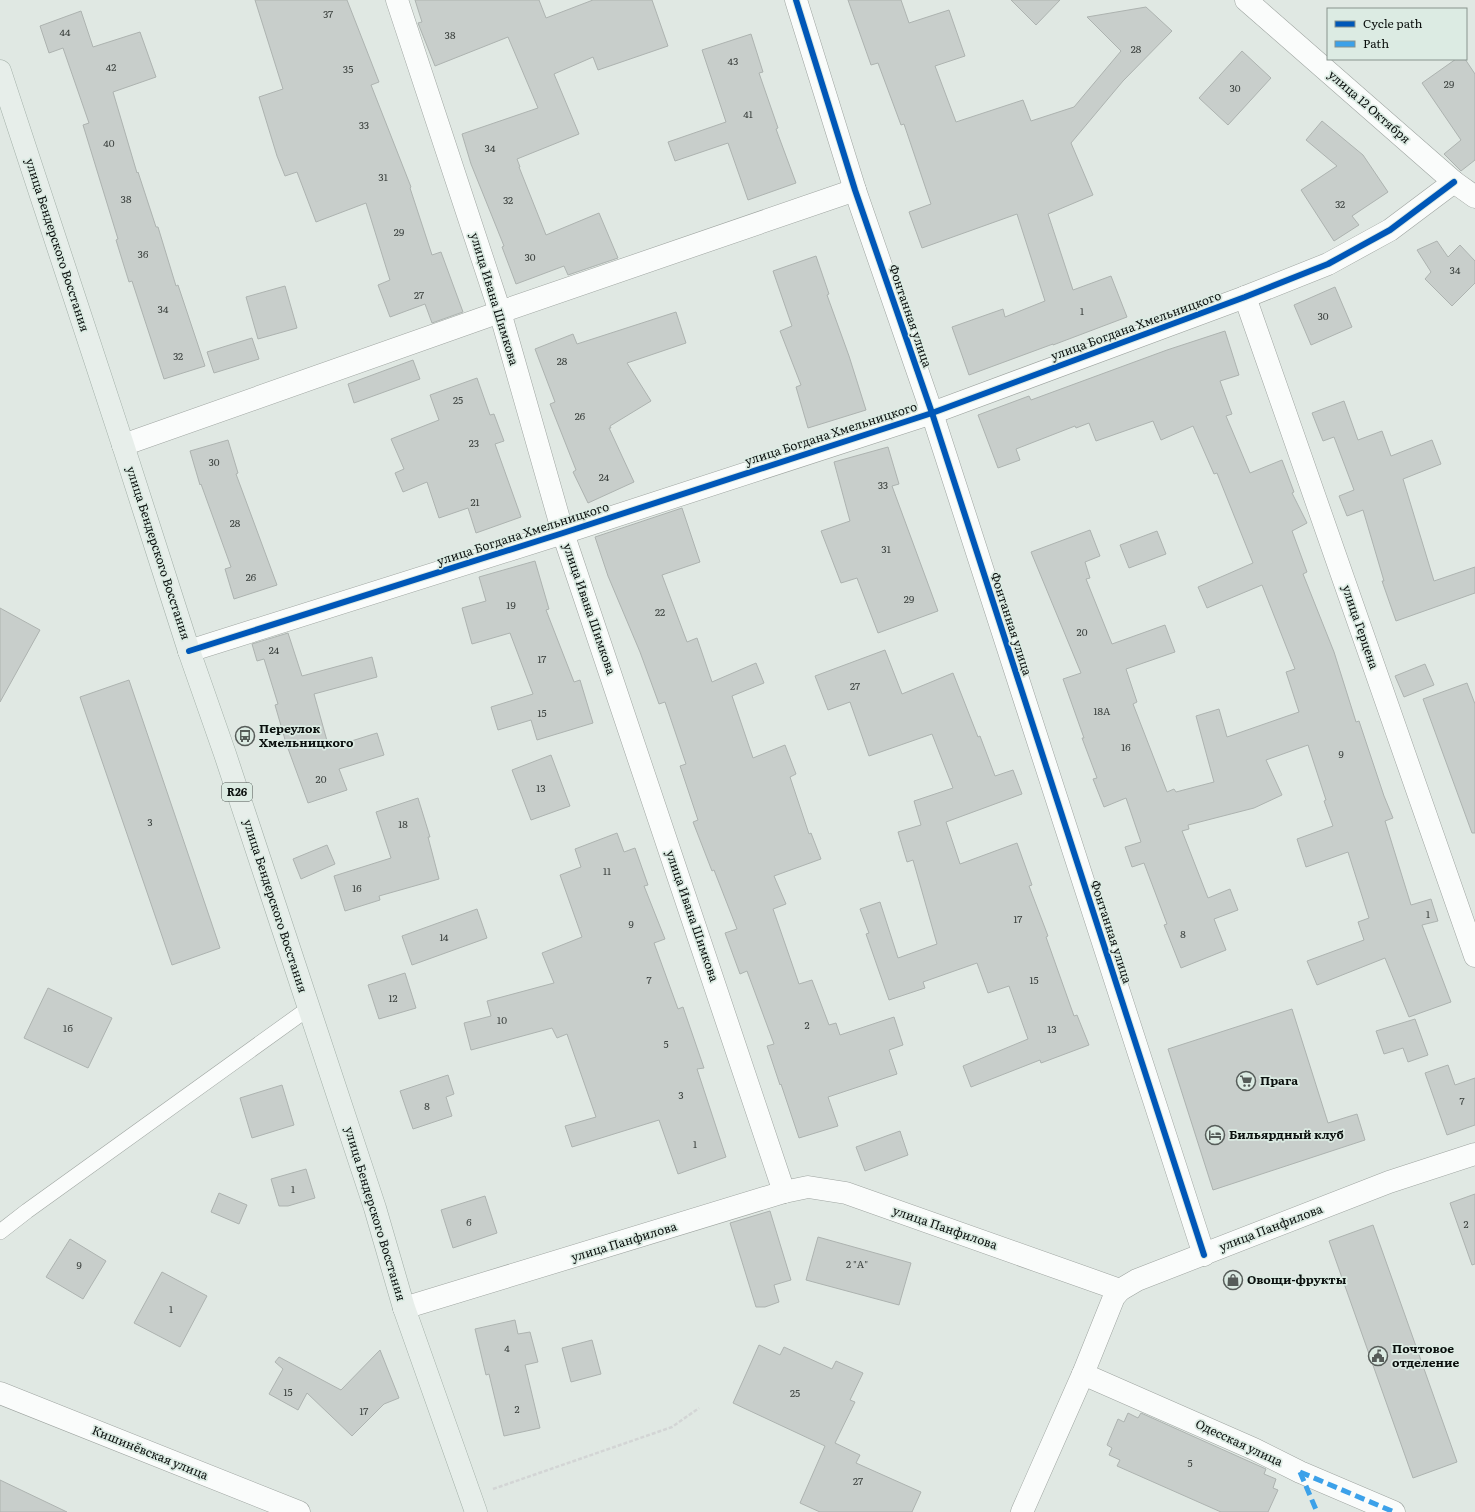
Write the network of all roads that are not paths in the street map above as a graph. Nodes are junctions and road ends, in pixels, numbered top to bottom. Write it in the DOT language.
graph roads {
  1 [pos="396,0"];
  2 [pos="796,0"];
  3 [pos="1246,0"];
  4 [pos="0,71"];
  5 [pos="1454,182"];
  6 [pos="855,190"];
  7 [pos="1475,197"];
  8 [pos="1245,297"];
  9 [pos="500,312"];
  10 [pos="932,413"];
  11 [pos="123,445"];
  12 [pos="563,533"];
  13 [pos="189,651"];
  14 [pos="1475,956"];
  15 [pos="309,1008"];
  16 [pos="1475,1154"];
  17 [pos="784,1192"];
  18 [pos="0,1232"];
  19 [pos="1204,1255"];
  20 [pos="1120,1290"];
  21 [pos="404,1308"];
  22 [pos="1084,1374"];
  23 [pos="0,1393"];
  24 [pos="473,1504"];
  25 [pos="299,1512"];
  26 [pos="1022,1512"];
  27 [pos="1394,1512"];
  1 -- 9 [label="street, улица Ивана Шимкова"];
  2 -- 6 [label="street, Фонтанная улица"];
  3 -- 5 [label="street, улица 12 Октября"];
  4 -- 11 [label="main road, улица Бендерского Восстания / R26"];
  5 -- 7 [label="street, улица 12 Октября"];
  5 -- 8 [label="street, улица Богдана Хмельницкого"];
  6 -- 9 [label="street"];
  6 -- 10 [label="street, Фонтанная улица"];
  8 -- 10 [label="street, улица Богдана Хмельницкого"];
  8 -- 14 [label="street, улица Герцена"];
  9 -- 11 [label="street"];
  9 -- 12 [label="street, улица Ивана Шимкова"];
  10 -- 12 [label="street, улица Богдана Хмельницкого"];
  10 -- 19 [label="street, Фонтанная улица"];
  11 -- 13 [label="main road, улица Бендерского Восстания / R26"];
  12 -- 13 [label="street, улица Богдана Хмельницкого"];
  12 -- 17 [label="street, улица Ивана Шимкова"];
  13 -- 15 [label="main road, улица Бендерского Восстания / R26"];
  15 -- 18 [label="lane"];
  15 -- 21 [label="main road, улица Бендерского Восстания / R26"];
  16 -- 19 [label="street, улица Панфилова"];
  17 -- 20 [label="street, улица Панфилова"];
  17 -- 21 [label="street, улица Панфилова"];
  19 -- 20 [label="street, улица Панфилова"];
  20 -- 22 [label="street"];
  21 -- 24 [label="main road, улица Бендерского Восстания / R26"];
  22 -- 26 [label="street"];
  22 -- 27 [label="street, Одесская улица"];
  23 -- 25 [label="street, Кишинёвская улица"];
}
